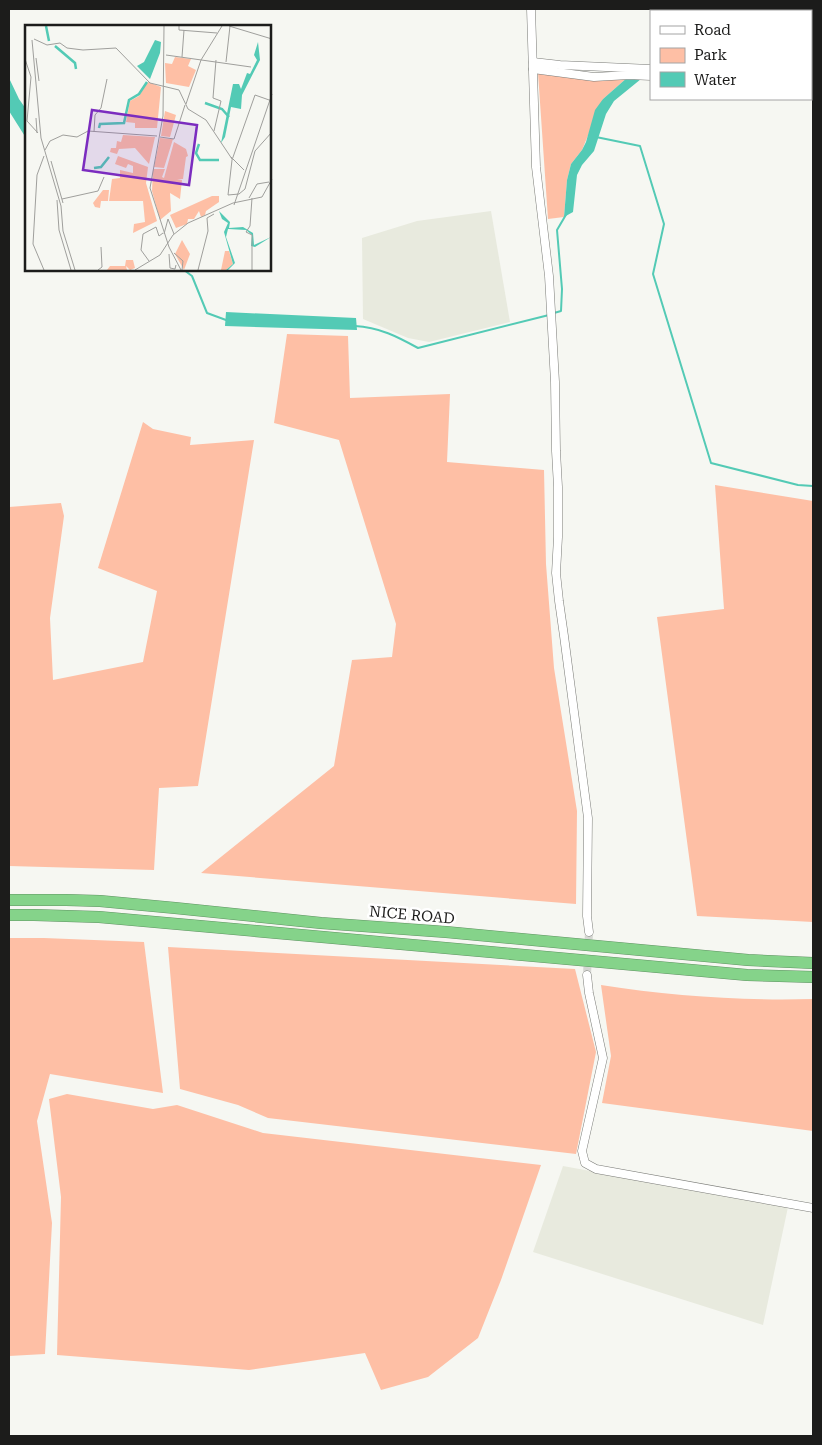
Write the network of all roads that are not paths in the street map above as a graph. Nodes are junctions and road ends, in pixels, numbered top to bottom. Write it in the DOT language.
graph roads {
  1 [pos="531,9"];
  2 [pos="533,65"];
  3 [pos="650,69"];
  4 [pos="631,72"];
  5 [pos="650,76"];
  6 [pos="9,900"];
  7 [pos="9,916"];
  8 [pos="588,932"];
  9 [pos="813,963"];
  10 [pos="587,975"];
  11 [pos="813,978"];
  12 [pos="813,1208"];
  1 -- 2 [label="street"];
  2 -- 4 [label="street"];
  2 -- 8 [label="street"];
  3 -- 4 [label="street"];
  4 -- 5 [label="street"];
  6 -- 9 [label="highway, NICE ROAD"];
  7 -- 11 [label="highway, NICE ROAD"];
  10 -- 12 [label="street"];
}
